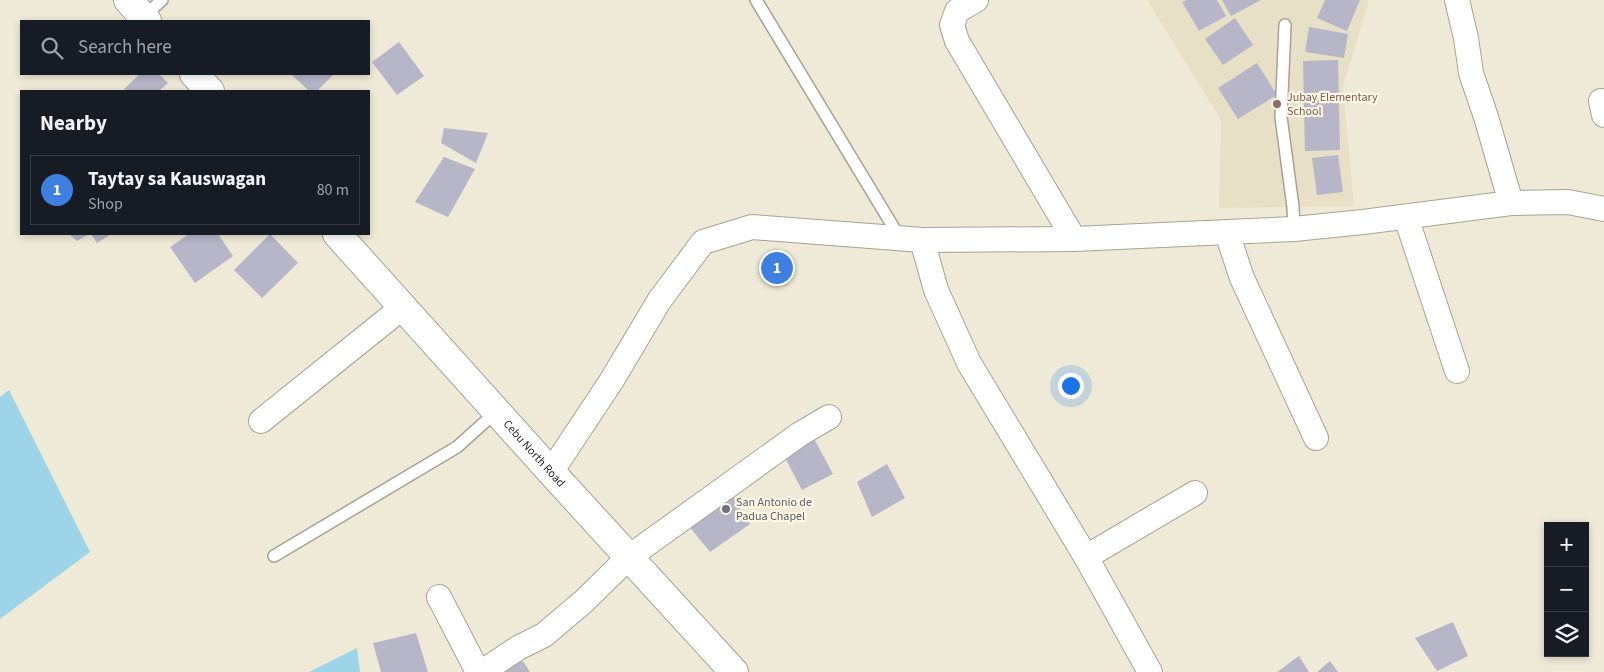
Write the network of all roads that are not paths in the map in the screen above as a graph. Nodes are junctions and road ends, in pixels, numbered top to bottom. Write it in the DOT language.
graph roads {
  1 [pos="756,0"];
  2 [pos="976,0"];
  3 [pos="1457,0"];
  4 [pos="1285,25"];
  5 [pos="195,75"];
  6 [pos="209,90"];
  7 [pos="1511,203"];
  8 [pos="1604,209"];
  9 [pos="1406,217"];
  10 [pos="1294,229"];
  11 [pos="1227,233"];
  12 [pos="338,235"];
  13 [pos="911,239"];
  14 [pos="1074,239"];
  15 [pos="403,307"];
  16 [pos="1457,371"];
  17 [pos="496,412"];
  18 [pos="829,416"];
  19 [pos="261,421"];
  20 [pos="1316,438"];
  21 [pos="550,472"];
  22 [pos="1195,493"];
  23 [pos="274,556"];
  24 [pos="629,557"];
  25 [pos="1086,557"];
  26 [pos="439,597"];
  27 [pos="478,672"];
  28 [pos="482,672"];
  29 [pos="734,672"];
  30 [pos="1150,672"];
  1 -- 13 [label="lane"];
  2 -- 14 [label="street"];
  3 -- 7 [label="street"];
  4 -- 10 [label="lane"];
  5 -- 6 [label="highway"];
  7 -- 8 [label="street"];
  7 -- 9 [label="street"];
  9 -- 10 [label="street"];
  9 -- 16 [label="street"];
  10 -- 11 [label="street"];
  11 -- 14 [label="street"];
  11 -- 20 [label="street"];
  12 -- 15 [label="highway, Cebu North Road"];
  13 -- 14 [label="street"];
  13 -- 21 [label="street"];
  13 -- 25 [label="street"];
  15 -- 17 [label="highway, Cebu North Road"];
  15 -- 19 [label="street"];
  17 -- 21 [label="highway, Cebu North Road"];
  17 -- 23 [label="lane"];
  18 -- 24 [label="street"];
  21 -- 24 [label="highway, Cebu North Road"];
  22 -- 25 [label="street"];
  24 -- 28 [label="street"];
  24 -- 29 [label="highway, Cebu North Road"];
  25 -- 30 [label="street"];
  26 -- 27 [label="street"];
}
